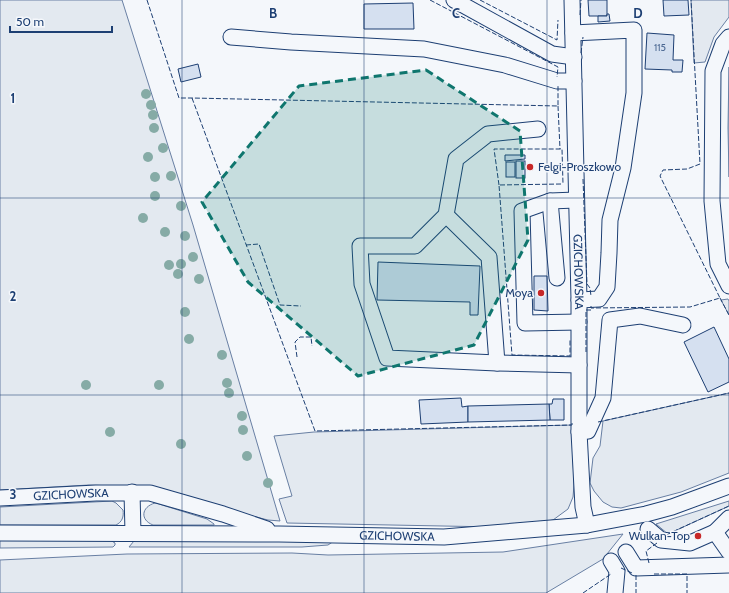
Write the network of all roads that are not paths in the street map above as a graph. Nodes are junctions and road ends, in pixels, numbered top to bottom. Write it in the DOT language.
graph roads {
  1 [pos="454,0"];
  2 [pos="572,0"];
  3 [pos="573,33"];
  4 [pos="231,37"];
  5 [pos="729,37"];
  6 [pos="574,57"];
  7 [pos="574,81"];
  8 [pos="538,129"];
  9 [pos="576,200"];
  10 [pos="550,201"];
  11 [pos="446,215"];
  12 [pos="557,278"];
  13 [pos="729,286"];
  14 [pos="579,300"];
  15 [pos="578,322"];
  16 [pos="683,325"];
  17 [pos="497,363"];
  18 [pos="579,365"];
  19 [pos="579,432"];
  20 [pos="729,486"];
  21 [pos="132,492"];
  22 [pos="0,498"];
  23 [pos="729,518"];
  24 [pos="587,525"];
  25 [pos="648,529"];
  26 [pos="715,532"];
  27 [pos="0,533"];
  28 [pos="133,533"];
  29 [pos="280,534"];
  30 [pos="626,552"];
  31 [pos="729,552"];
  32 [pos="611,561"];
  33 [pos="729,565"];
  34 [pos="615,593"];
  1 -- 6 [label="street"];
  2 -- 3 [label="street, GZICHOWSKA"];
  3 -- 6 [label="street, GZICHOWSKA"];
  3 -- 14 [label="street"];
  4 -- 7 [label="street"];
  5 -- 13 [label="street"];
  6 -- 7 [label="street, GZICHOWSKA"];
  7 -- 9 [label="street, GZICHOWSKA"];
  8 -- 11 [label="street"];
  9 -- 10 [label="street"];
  9 -- 14 [label="street, GZICHOWSKA"];
  10 -- 12 [label="street"];
  10 -- 15 [label="street"];
  11 -- 17 [label="street"];
  11 -- 17 [label="street"];
  14 -- 15 [label="street, GZICHOWSKA"];
  15 -- 18 [label="street, GZICHOWSKA"];
  16 -- 19 [label="street"];
  17 -- 18 [label="street"];
  18 -- 19 [label="street, GZICHOWSKA"];
  19 -- 24 [label="street, GZICHOWSKA"];
  20 -- 24 [label="street, GZICHOWSKA"];
  21 -- 22 [label="street, GZICHOWSKA"];
  21 -- 28 [label="street"];
  21 -- 29 [label="street, GZICHOWSKA"];
  23 -- 26 [label="street"];
  24 -- 29 [label="street, GZICHOWSKA"];
  25 -- 26 [label="street"];
  26 -- 31 [label="street"];
  27 -- 28 [label="street, GZICHOWSKA"];
  28 -- 29 [label="street, GZICHOWSKA"];
  30 -- 33 [label="street"];
  32 -- 34 [label="street"];
}
